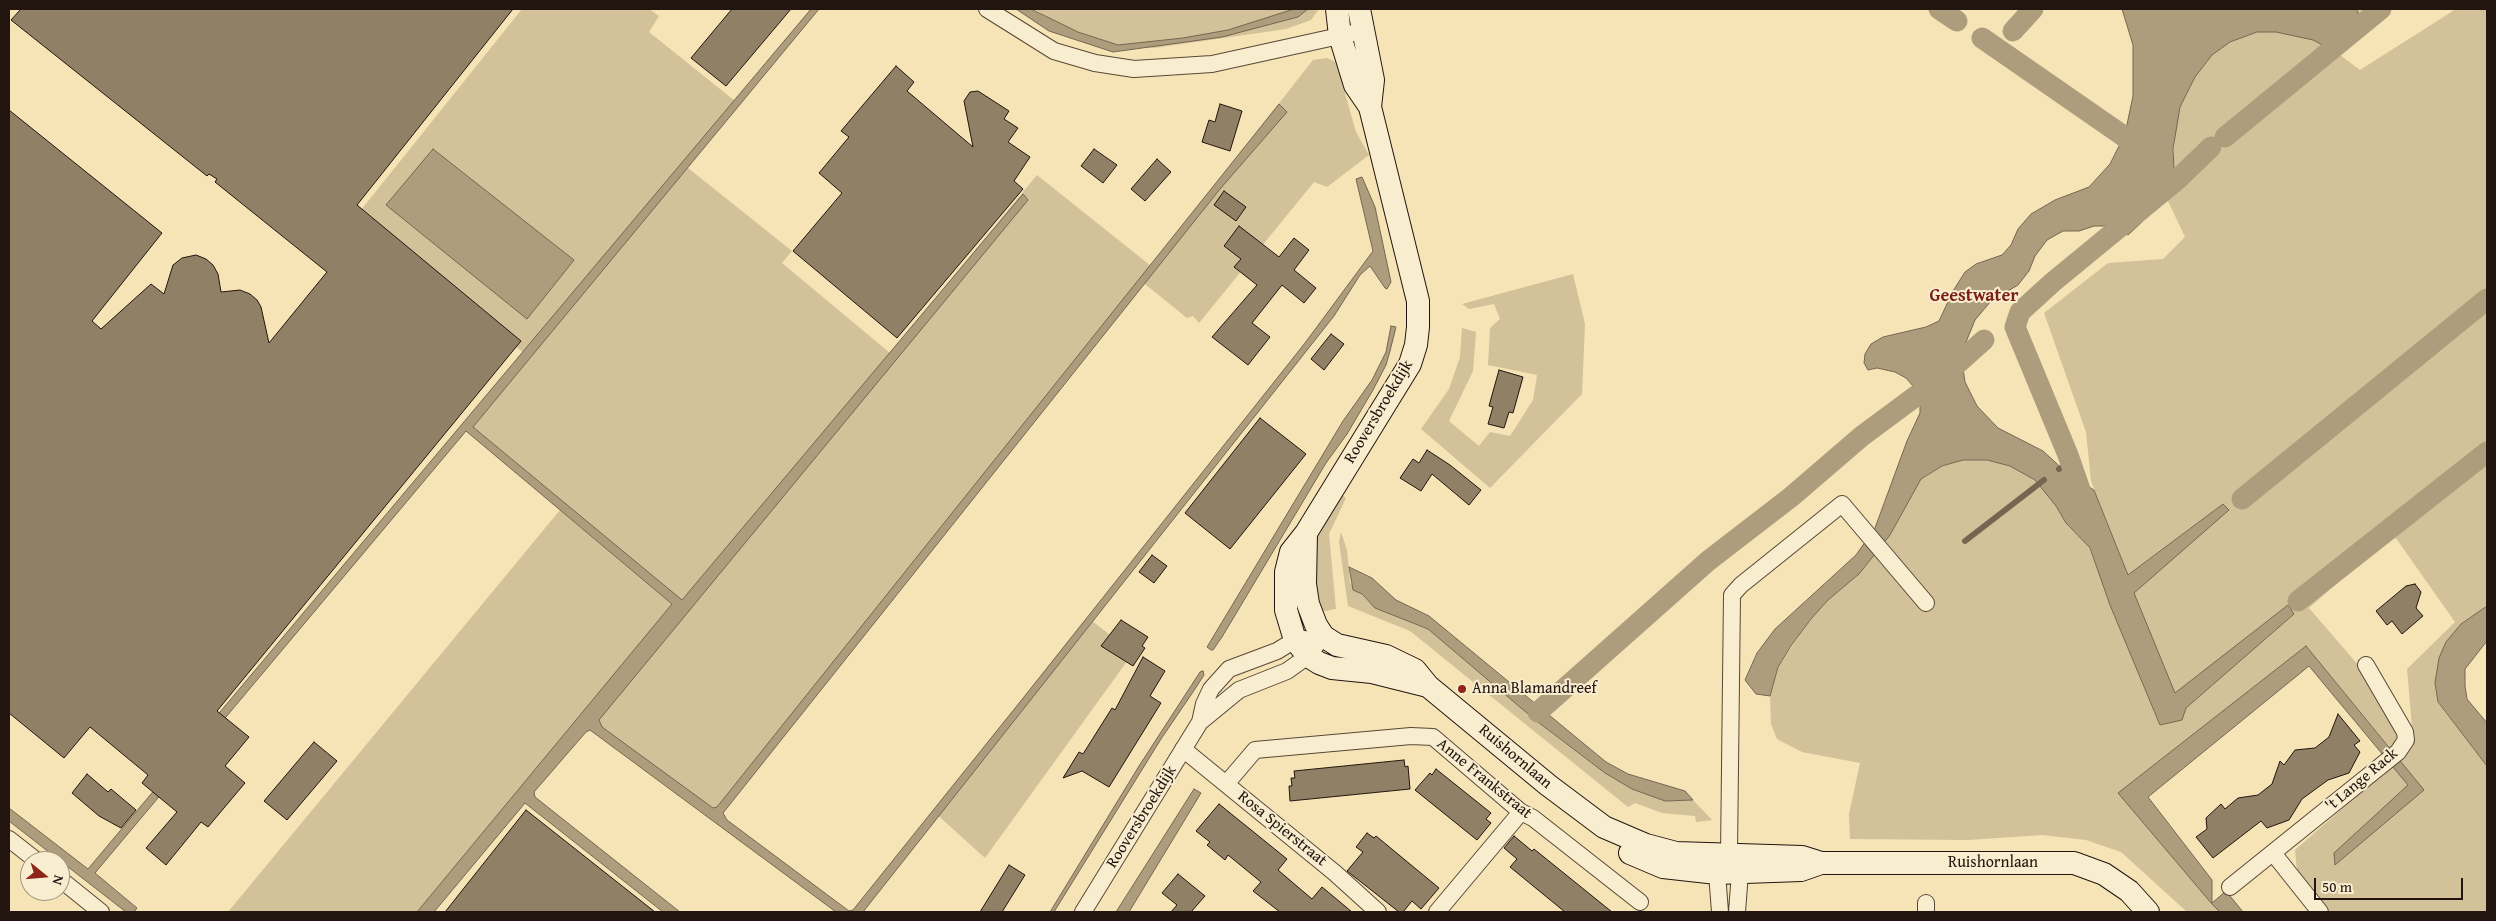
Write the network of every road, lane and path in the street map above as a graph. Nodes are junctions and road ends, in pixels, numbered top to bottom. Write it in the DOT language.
graph roads {
  1 [pos="987,9"];
  2 [pos="1337,9"];
  3 [pos="1359,9"];
  4 [pos="1351,33"];
  5 [pos="1306,533"];
  6 [pos="1926,603"];
  7 [pos="1323,636"];
  8 [pos="1302,648"];
  9 [pos="2366,664"];
  10 [pos="1263,668"];
  11 [pos="1242,678"];
  12 [pos="1428,686"];
  13 [pos="1200,722"];
  14 [pos="1184,750"];
  15 [pos="1226,784"];
  16 [pos="1521,812"];
  17 [pos="1604,826"];
  18 [pos="9,838"];
  19 [pos="25,851"];
  20 [pos="2273,853"];
  21 [pos="1735,863"];
  22 [pos="1718,873"];
  23 [pos="2230,887"];
  24 [pos="70,888"];
  25 [pos="1640,902"];
  26 [pos="1374,911"];
  27 [pos="101,912"];
  28 [pos="1083,912"];
  29 [pos="1437,912"];
  30 [pos="1720,912"];
  31 [pos="1737,912"];
  32 [pos="2148,912"];
  33 [pos="2320,912"];
  1 -- 4 [label="street"];
  2 -- 4 [label="main road"];
  3 -- 4 [label="main road"];
  4 -- 5 [label="main road, Rooversbroekdijk"];
  5 -- 7 [label="main road"];
  5 -- 8 [label="main road, Rooversbroekdijk"];
  6 -- 21 [label="street"];
  7 -- 8 [label="street, Rooversbroekdijk"];
  7 -- 12 [label="main road, Ruishornlaan"];
  8 -- 12 [label="main road, Ruishornlaan"];
  8 -- 13 [label="street, Rooversbroekdijk"];
  8 -- 13 [label="street, Rooversbroekdijk"];
  9 -- 20 [label="street, 't Lange Rack"];
  10 -- 11 [label="street"];
  12 -- 17 [label="main road, Ruishornlaan"];
  13 -- 14 [label="street, Rooversbroekdijk"];
  14 -- 15 [label="street, Rosa Spierstraat"];
  14 -- 28 [label="street, Rooversbroekdijk"];
  15 -- 16 [label="street, Anne Frankstraat"];
  15 -- 26 [label="street, Rosa Spierstraat"];
  16 -- 25 [label="street, Anne Frankstraat"];
  16 -- 29 [label="street"];
  17 -- 21 [label="main road, Ruishornlaan"];
  17 -- 22 [label="main road, Ruishornlaan"];
  18 -- 19 [label="street"];
  20 -- 23 [label="street, 't Lange Rack"];
  20 -- 33 [label="street"];
  21 -- 22 [label="main road, Ruishornlaan"];
  21 -- 31 [label="street"];
  21 -- 32 [label="main road, Ruishornlaan"];
  22 -- 30 [label="street"];
  24 -- 27 [label="street"];
}
